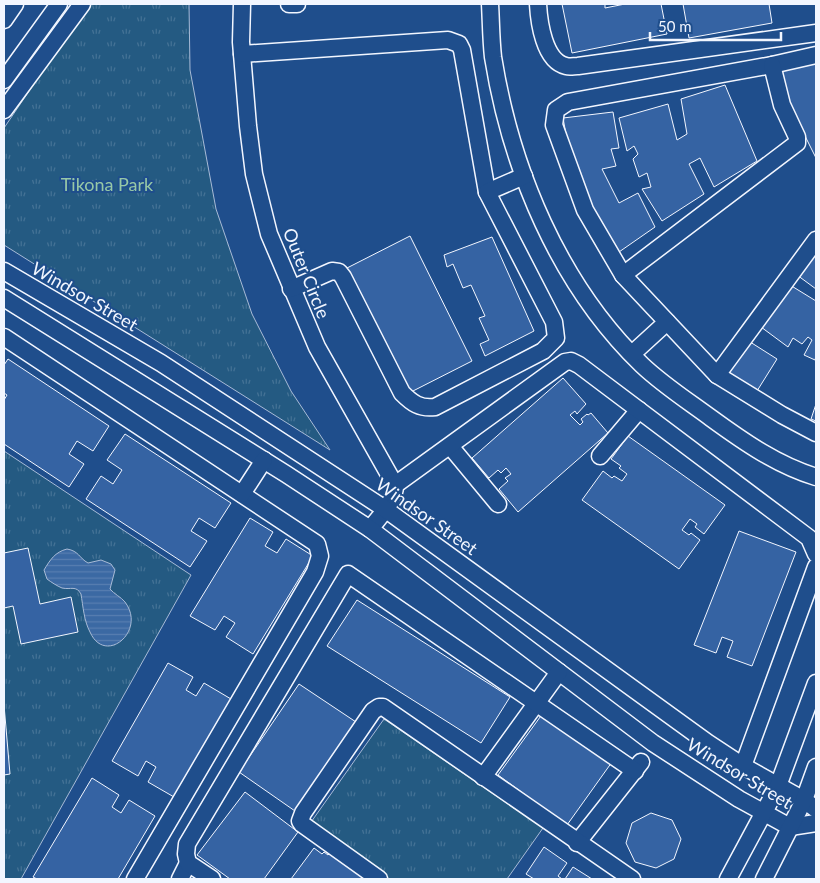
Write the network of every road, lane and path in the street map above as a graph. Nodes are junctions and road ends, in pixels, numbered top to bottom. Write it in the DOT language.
graph roads {
  1 [pos="15,4"];
  2 [pos="59,4"];
  3 [pos="82,4"];
  4 [pos="242,4"];
  5 [pos="289,4"];
  6 [pos="297,4"];
  7 [pos="490,4"];
  8 [pos="538,4"];
  9 [pos="4,20"];
  10 [pos="816,33"];
  11 [pos="242,54"];
  12 [pos="816,54"];
  13 [pos="772,65"];
  14 [pos="4,80"];
  15 [pos="4,110"];
  16 [pos="524,176"];
  17 [pos="488,192"];
  18 [pos="816,240"];
  19 [pos="4,271"];
  20 [pos="622,276"];
  21 [pos="291,289"];
  22 [pos="4,298"];
  23 [pos="667,322"];
  24 [pos="4,336"];
  25 [pos="632,354"];
  26 [pos="717,375"];
  27 [pos="639,410"];
  28 [pos="816,433"];
  29 [pos="450,446"];
  30 [pos="600,456"];
  31 [pos="264,460"];
  32 [pos="816,477"];
  33 [pos="395,485"];
  34 [pos="242,494"];
  35 [pos="498,504"];
  36 [pos="385,509"];
  37 [pos="370,529"];
  38 [pos="816,554"];
  39 [pos="816,567"];
  40 [pos="559,672"];
  41 [pos="816,683"];
  42 [pos="537,703"];
  43 [pos="743,766"];
  44 [pos="816,767"];
  45 [pos="483,777"];
  46 [pos="778,786"];
  47 [pos="810,805"];
  48 [pos="764,813"];
  49 [pos="816,823"];
  50 [pos="790,827"];
  51 [pos="577,843"];
  52 [pos="188,863"];
  53 [pos="614,874"];
  54 [pos="135,879"];
  55 [pos="180,879"];
  56 [pos="212,879"];
  57 [pos="380,879"];
  58 [pos="632,879"];
  59 [pos="728,879"];
  60 [pos="764,879"];
  1 -- 9 [label="street"];
  2 -- 14 [label="street"];
  3 -- 15 [label="street"];
  4 -- 11 [label="street, Outer Circle"];
  5 -- 6 [label="street"];
  7 -- 16 [label="street"];
  8 -- 10 [label="street"];
  11 -- 17 [label="street"];
  11 -- 21 [label="street, Outer Circle"];
  12 -- 13 [label="street"];
  13 -- 20 [label="street"];
  13 -- 20 [label="street"];
  16 -- 17 [label="street"];
  16 -- 25 [label="street"];
  17 -- 21 [label="street"];
  18 -- 26 [label="street"];
  19 -- 36 [label="street, Windsor Street"];
  20 -- 23 [label="street"];
  21 -- 33 [label="street, Outer Circle"];
  22 -- 31 [label="street, Windsor Street"];
  23 -- 25 [label="street"];
  23 -- 26 [label="street"];
  24 -- 34 [label="street"];
  25 -- 32 [label="street"];
  26 -- 28 [label="street"];
  27 -- 29 [label="street"];
  27 -- 30 [label="street"];
  27 -- 38 [label="street"];
  29 -- 33 [label="street"];
  29 -- 35 [label="street"];
  31 -- 34 [label="street"];
  31 -- 37 [label="street, Windsor Street"];
  33 -- 36 [label="street"];
  34 -- 54 [label="street"];
  36 -- 37 [label="street"];
  36 -- 43 [label="street, Windsor Street"];
  37 -- 40 [label="street, Windsor Street"];
  39 -- 43 [label="street"];
  40 -- 42 [label="street"];
  40 -- 48 [label="street, Windsor Street"];
  41 -- 46 [label="street"];
  42 -- 45 [label="street"];
  42 -- 51 [label="street"];
  42 -- 52 [label="street"];
  43 -- 46 [label="street, Windsor Street"];
  44 -- 47 [label="street"];
  45 -- 51 [label="street"];
  45 -- 57 [label="street"];
  46 -- 47 [label="street, Windsor Street"];
  46 -- 48 [label="street"];
  47 -- 50 [label="street"];
  48 -- 50 [label="street, Windsor Street"];
  48 -- 59 [label="street"];
  49 -- 50 [label="street, Windsor Street"];
  50 -- 60 [label="street"];
  51 -- 53 [label="street"];
  52 -- 55 [label="street"];
  52 -- 56 [label="street"];
  53 -- 58 [label="street"];
}
